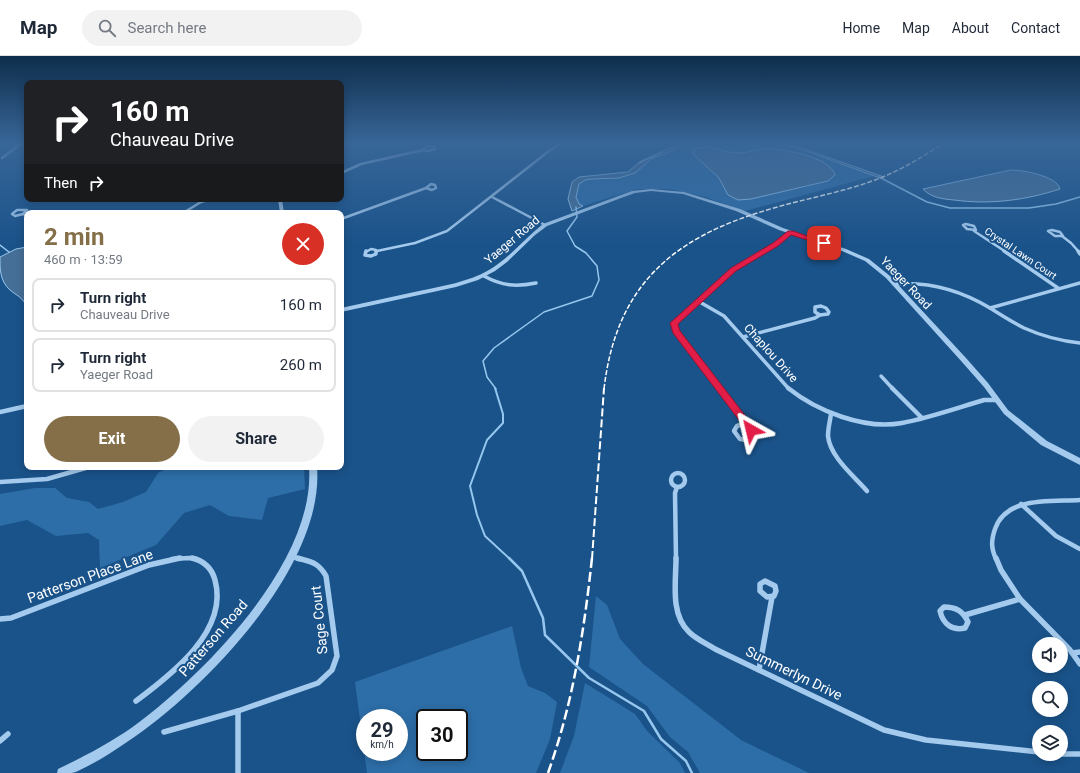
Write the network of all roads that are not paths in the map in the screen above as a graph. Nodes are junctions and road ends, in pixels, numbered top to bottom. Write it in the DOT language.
graph roads {
  1 [pos="517,176"];
  2 [pos="426,188"];
  3 [pos="492,197"];
  4 [pos="201,202"];
  5 [pos="188,210"];
  6 [pos="344,216"];
  7 [pos="545,225"];
  8 [pos="974,231"];
  9 [pos="790,233"];
  10 [pos="1062,236"];
  11 [pos="377,252"];
  12 [pos="1080,254"];
  13 [pos="484,276"];
  14 [pos="536,283"];
  15 [pos="1080,283"];
  16 [pos="894,284"];
  17 [pos="1058,288"];
  18 [pos="698,301"];
  19 [pos="990,308"];
  20 [pos="344,309"];
  21 [pos="820,315"];
  22 [pos="743,337"];
  23 [pos="1080,343"];
  24 [pos="881,376"];
  25 [pos="996,400"];
  26 [pos="24,407"];
  27 [pos="0,412"];
  28 [pos="831,414"];
  29 [pos="921,417"];
  30 [pos="746,423"];
  31 [pos="1080,462"];
  32 [pos="78,470"];
  33 [pos="312,470"];
  34 [pos="0,482"];
  35 [pos="677,487"];
  36 [pos="867,491"];
  37 [pos="1080,500"];
  38 [pos="1021,504"];
  39 [pos="1080,549"];
  40 [pos="292,557"];
  41 [pos="772,598"];
  42 [pos="1020,599"];
  43 [pos="965,615"];
  44 [pos="0,619"];
  45 [pos="1080,652"];
  46 [pos="1072,653"];
  47 [pos="1080,664"];
  48 [pos="759,670"];
  49 [pos="136,701"];
  50 [pos="238,711"];
  51 [pos="164,732"];
  52 [pos="8,734"];
  53 [pos="0,741"];
  54 [pos="1032,751"];
  55 [pos="1068,754"];
  56 [pos="1080,754"];
  57 [pos="62,773"];
  58 [pos="238,773"];
  1 -- 3 [label="street"];
  2 -- 6 [label="street"];
  3 -- 7 [label="street"];
  3 -- 11 [label="street"];
  4 -- 5 [label="street"];
  7 -- 9 [label="street, Yaeger Road"];
  7 -- 13 [label="street, Yaeger Road"];
  8 -- 17 [label="street, Crystal Lawn Court"];
  9 -- 16 [label="street, Yaeger Road"];
  9 -- 18 [label="street"];
  10 -- 12 [label="street"];
  13 -- 14 [label="street"];
  13 -- 20 [label="street, Yaeger Road"];
  15 -- 17 [label="street"];
  16 -- 19 [label="street"];
  16 -- 25 [label="street, Yaeger Road"];
  17 -- 19 [label="street"];
  18 -- 22 [label="street, Chaplou Drive"];
  18 -- 30 [label="street"];
  19 -- 23 [label="street"];
  21 -- 22 [label="street"];
  22 -- 28 [label="street, Chaplou Drive"];
  24 -- 29 [label="street"];
  25 -- 29 [label="street, Chaplou Drive"];
  25 -- 31 [label="street, Yaeger Road"];
  26 -- 27 [label="street"];
  28 -- 29 [label="street, Chaplou Drive"];
  28 -- 36 [label="street"];
  30 -- 30 [label="street"];
  32 -- 34 [label="street"];
  33 -- 40 [label="street, Patterson Road"];
  35 -- 48 [label="street, Summerlyn Drive"];
  37 -- 38 [label="street"];
  38 -- 39 [label="street"];
  38 -- 42 [label="street"];
  40 -- 50 [label="street, Sage Court"];
  40 -- 57 [label="street, Patterson Road"];
  41 -- 48 [label="street"];
  42 -- 43 [label="street"];
  42 -- 46 [label="street"];
  43 -- 43 [label="street"];
  44 -- 49 [label="street, Patterson Place Lane"];
  45 -- 46 [label="street"];
  46 -- 47 [label="street"];
  48 -- 54 [label="street, Summerlyn Drive"];
  50 -- 51 [label="street, Sage Court"];
  50 -- 58 [label="street"];
  52 -- 53 [label="street"];
  55 -- 56 [label="street"];
}
